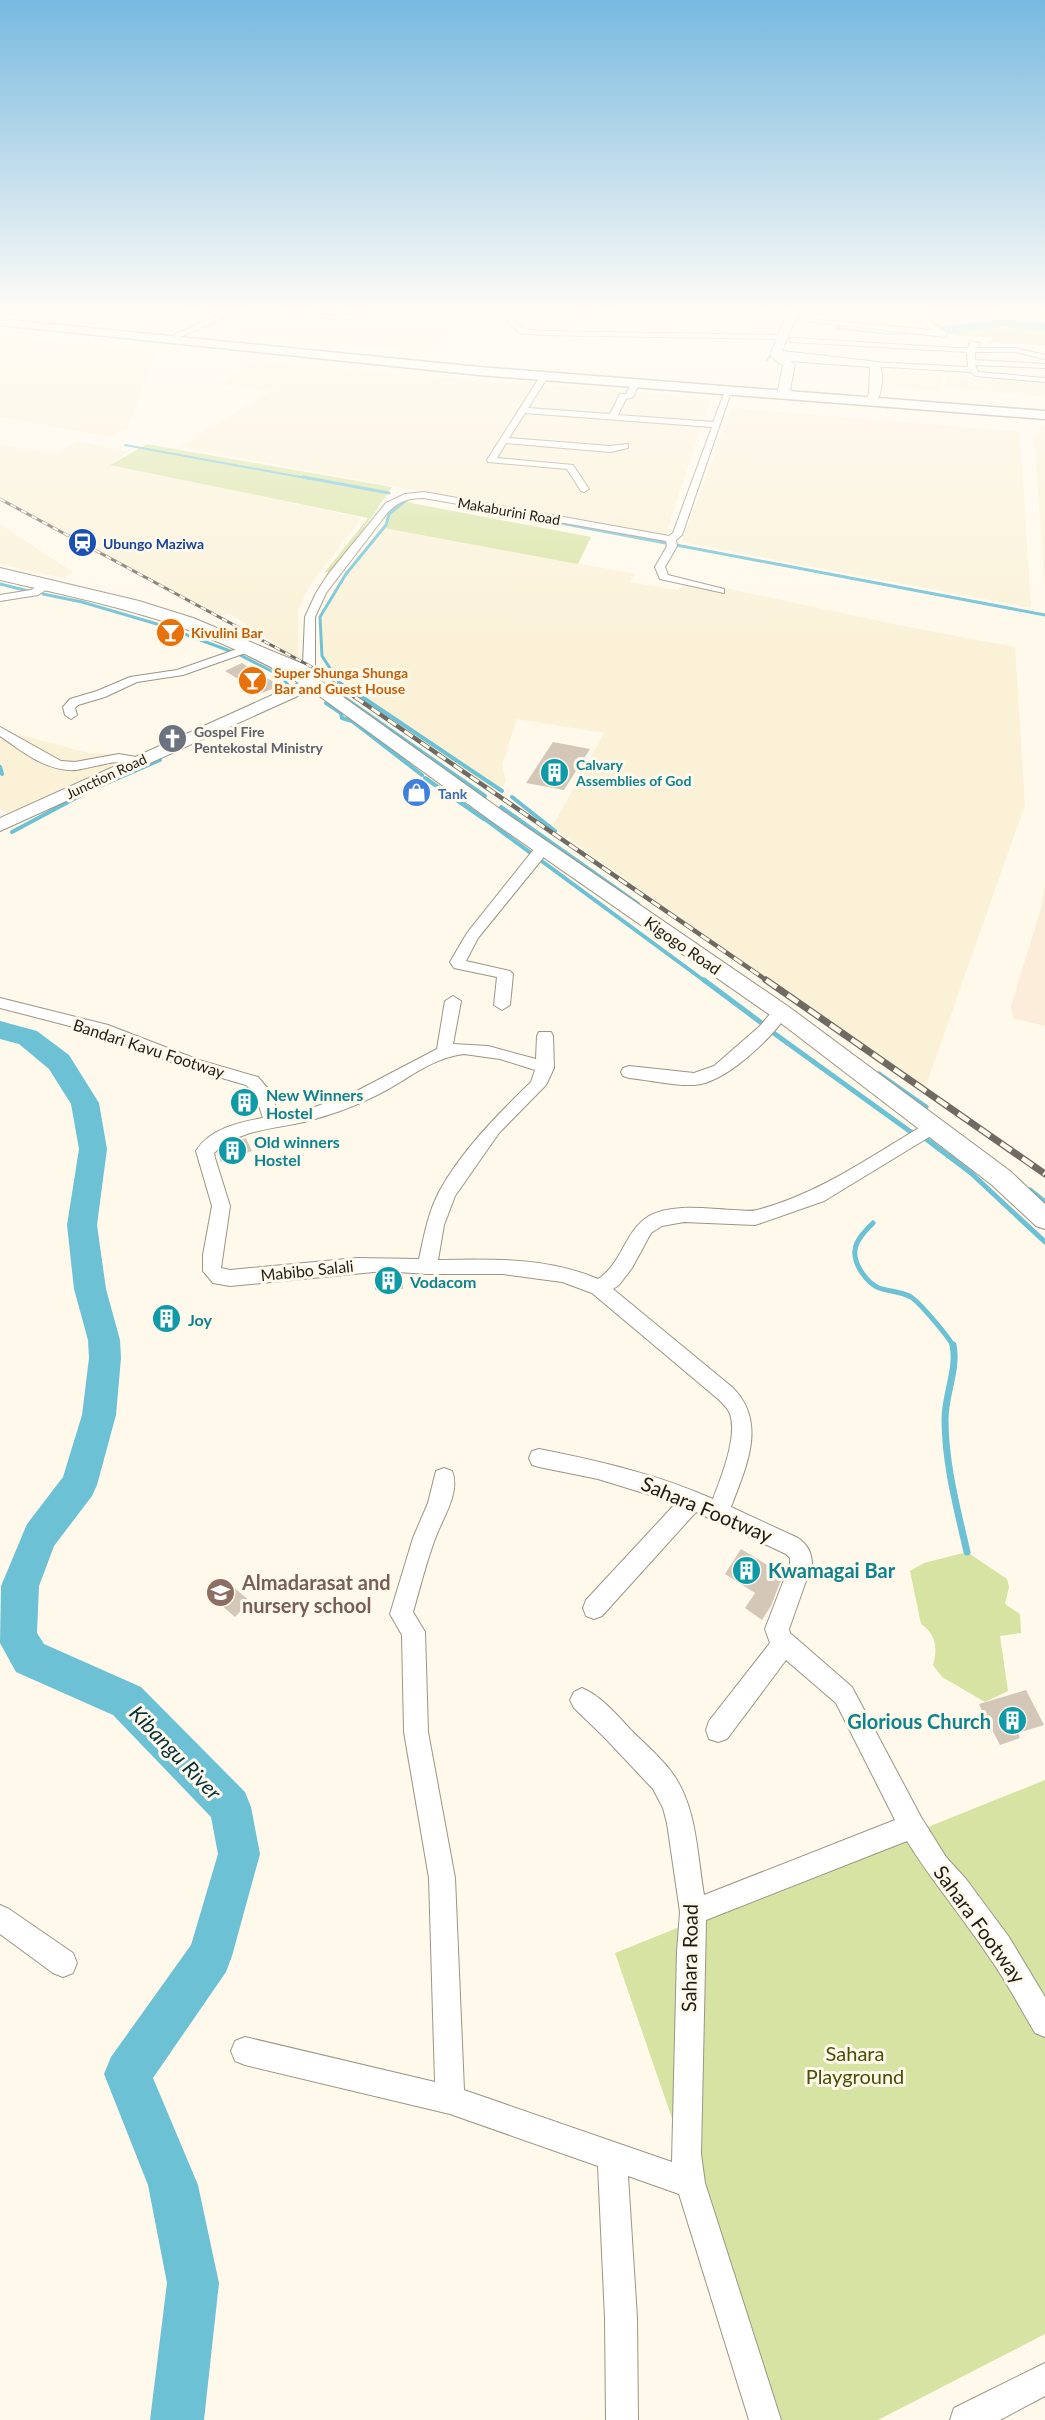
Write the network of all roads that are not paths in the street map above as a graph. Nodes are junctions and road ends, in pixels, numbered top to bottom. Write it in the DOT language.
graph roads {
  1 [pos="516,420"];
  2 [pos="651,420"];
  3 [pos="719,420"];
  4 [pos="717,425"];
  5 [pos="503,440"];
  6 [pos="625,446"];
  7 [pos="584,489"];
  8 [pos="671,539"];
  9 [pos="0,571"];
  10 [pos="0,576"];
  11 [pos="0,581"];
  12 [pos="45,589"];
  13 [pos="720,591"];
  14 [pos="0,598"];
  15 [pos="242,650"];
  16 [pos="305,681"];
  17 [pos="71,715"];
  18 [pos="0,731"];
  19 [pos="138,761"];
  20 [pos="3,819"];
  21 [pos="543,847"];
  22 [pos="453,1001"];
  23 [pos="0,1003"];
  24 [pos="502,1005"];
  25 [pos="781,1012"];
  26 [pos="544,1036"];
  27 [pos="444,1052"];
  28 [pos="546,1068"];
  29 [pos="629,1072"];
  30 [pos="273,1122"];
  31 [pos="933,1127"];
  32 [pos="1045,1219"];
  33 [pos="427,1267"];
  34 [pos="599,1288"];
  35 [pos="539,1458"];
  36 [pos="444,1478"];
  37 [pos="693,1500"];
  38 [pos="719,1512"];
  39 [pos="594,1608"];
  40 [pos="784,1644"];
  41 [pos="582,1700"];
  42 [pos="718,1730"];
  43 [pos="912,1826"];
  44 [pos="693,1912"];
  45 [pos="0,1918"];
  46 [pos="63,1963"];
  47 [pos="1045,2023"];
  48 [pos="245,2051"];
  49 [pos="450,2100"];
  50 [pos="612,2155"];
  51 [pos="690,2182"];
  52 [pos="1045,2379"];
  53 [pos="622,2420"];
  54 [pos="765,2420"];
  55 [pos="966,2420"];
  1 -- 5 [label="street"];
  2 -- 4 [label="street"];
  3 -- 4 [label="street"];
  4 -- 8 [label="street"];
  5 -- 6 [label="street"];
  5 -- 7 [label="street"];
  8 -- 13 [label="street"];
  8 -- 16 [label="street, Makaburini Road"];
  9 -- 16 [label="street"];
  10 -- 12 [label="main road, Kigogo Road"];
  11 -- 12 [label="street"];
  12 -- 14 [label="street"];
  12 -- 15 [label="main road, Kigogo Road"];
  15 -- 16 [label="main road, Kigogo Road"];
  15 -- 17 [label="street"];
  16 -- 19 [label="main road, Junction Road"];
  16 -- 21 [label="main road, Kigogo Road"];
  18 -- 19 [label="street"];
  19 -- 20 [label="main road, Junction Road"];
  21 -- 24 [label="street"];
  21 -- 25 [label="main road, Kigogo Road"];
  22 -- 27 [label="street"];
  23 -- 30 [label="street, Bandari Kavu Footway"];
  25 -- 29 [label="street"];
  25 -- 31 [label="main road, Kigogo Road"];
  26 -- 28 [label="street"];
  27 -- 28 [label="street, Mabibo Salali"];
  27 -- 30 [label="street, Mabibo Salali"];
  28 -- 33 [label="street"];
  30 -- 33 [label="street, Mabibo Salali"];
  31 -- 32 [label="main road, Kigogo Road"];
  31 -- 34 [label="street"];
  33 -- 34 [label="street, Mabibo Salali"];
  34 -- 38 [label="street, Mabibo Salali"];
  35 -- 37 [label="street, Sahara Footway"];
  36 -- 49 [label="street"];
  37 -- 38 [label="street, Sahara Footway"];
  37 -- 39 [label="street"];
  38 -- 40 [label="street, Sahara Footway"];
  40 -- 42 [label="street"];
  40 -- 43 [label="street, Sahara Footway"];
  41 -- 44 [label="street, Sahara Road"];
  43 -- 44 [label="street"];
  43 -- 47 [label="street, Sahara Footway"];
  44 -- 51 [label="street, Sahara Road"];
  45 -- 46 [label="street"];
  48 -- 49 [label="street"];
  49 -- 50 [label="street"];
  50 -- 51 [label="street"];
  50 -- 53 [label="street"];
  51 -- 54 [label="street, Sahara Road"];
  52 -- 55 [label="street"];
}
